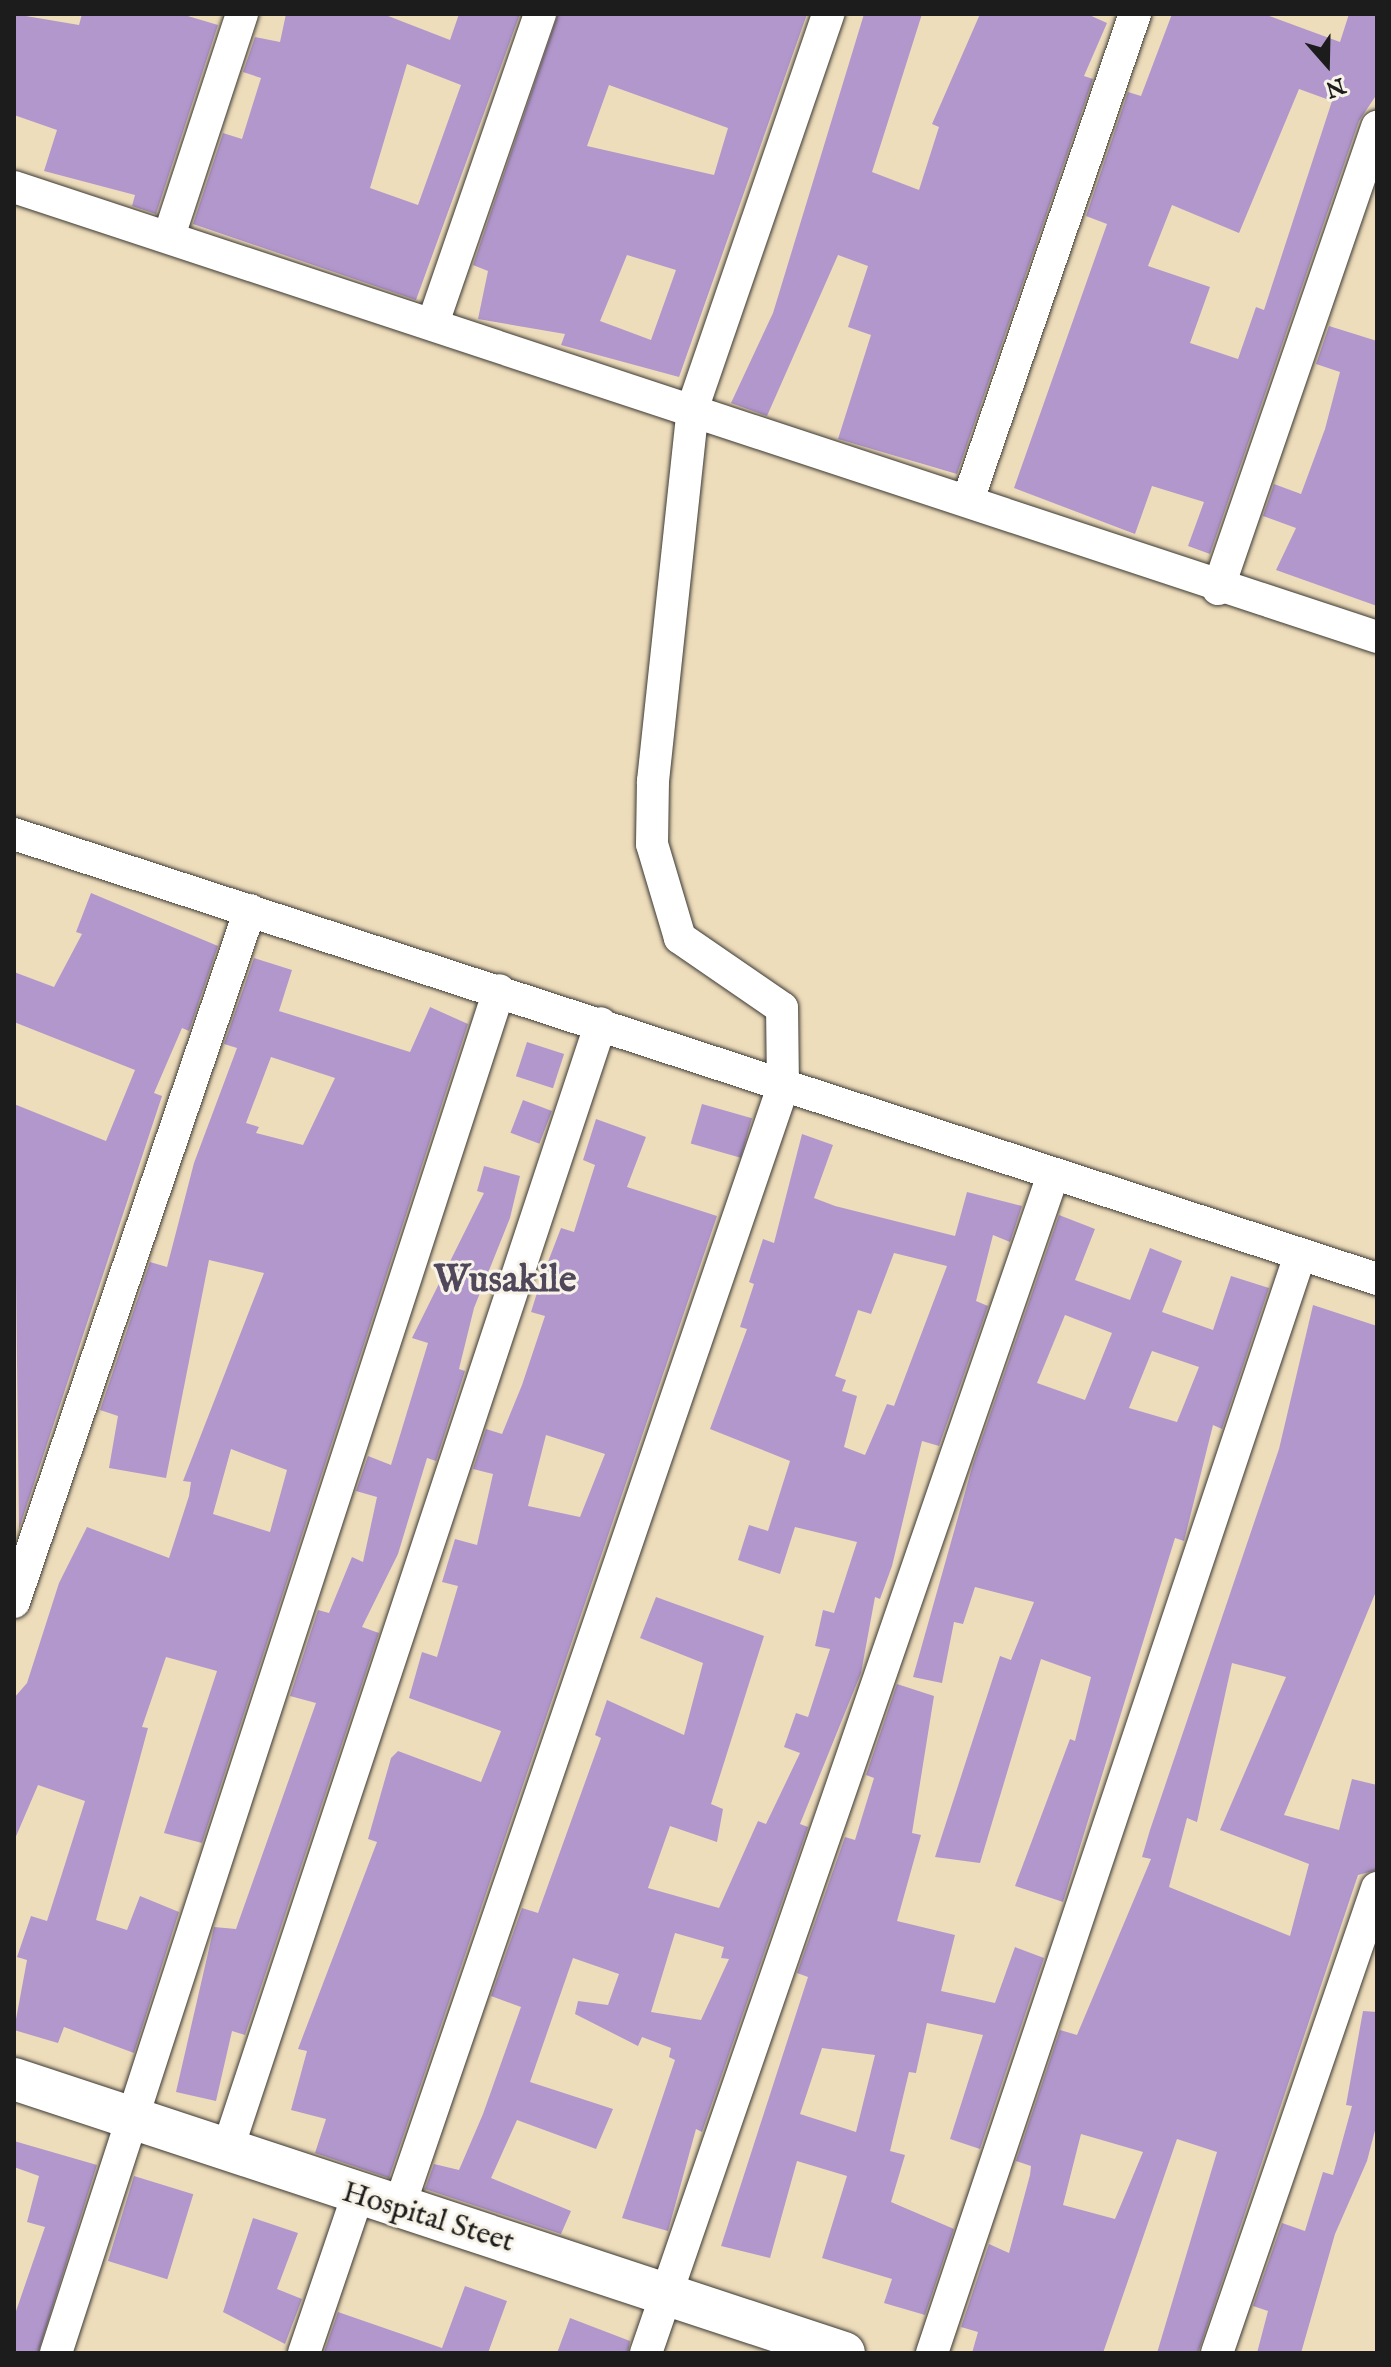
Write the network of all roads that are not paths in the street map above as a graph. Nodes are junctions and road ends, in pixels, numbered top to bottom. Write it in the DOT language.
graph roads {
  1 [pos="242,14"];
  2 [pos="540,14"];
  3 [pos="828,14"];
  4 [pos="1135,14"];
  5 [pos="1377,127"];
  6 [pos="14,187"];
  7 [pos="169,236"];
  8 [pos="433,323"];
  9 [pos="693,407"];
  10 [pos="968,500"];
  11 [pos="1218,589"];
  12 [pos="1377,637"];
  13 [pos="14,834"];
  14 [pos="250,910"];
  15 [pos="499,990"];
  16 [pos="601,1023"];
  17 [pos="783,1087"];
  18 [pos="1053,1175"];
  19 [pos="1300,1255"];
  20 [pos="1377,1279"];
  21 [pos="14,1602"];
  22 [pos="1377,1888"];
  23 [pos="14,2079"];
  24 [pos="130,2119"];
  25 [pos="227,2151"];
  26 [pos="357,2197"];
  27 [pos="398,2210"];
  28 [pos="666,2294"];
  29 [pos="56,2353"];
  30 [pos="304,2353"];
  31 [pos="646,2353"];
  32 [pos="844,2353"];
  33 [pos="932,2353"];
  34 [pos="1217,2353"];
  1 -- 7 [label="street"];
  2 -- 8 [label="street"];
  3 -- 9 [label="street"];
  4 -- 10 [label="street"];
  5 -- 11 [label="street"];
  6 -- 7 [label="street"];
  7 -- 8 [label="street"];
  8 -- 9 [label="street"];
  9 -- 10 [label="street"];
  9 -- 17 [label="street"];
  10 -- 11 [label="street"];
  11 -- 12 [label="street"];
  13 -- 14 [label="street"];
  14 -- 15 [label="street"];
  14 -- 21 [label="street"];
  15 -- 16 [label="street"];
  15 -- 24 [label="street"];
  16 -- 17 [label="street"];
  16 -- 25 [label="street"];
  17 -- 18 [label="street"];
  17 -- 27 [label="street"];
  18 -- 19 [label="street"];
  18 -- 28 [label="street"];
  19 -- 20 [label="street"];
  19 -- 33 [label="street"];
  22 -- 34 [label="street"];
  23 -- 24 [label="street, Hospital Steet"];
  24 -- 25 [label="street, Hospital Steet"];
  24 -- 29 [label="street"];
  25 -- 26 [label="street, Hospital Steet"];
  26 -- 27 [label="street, Hospital Steet"];
  26 -- 30 [label="street"];
  27 -- 28 [label="street, Hospital Steet"];
  28 -- 31 [label="street"];
  28 -- 32 [label="street, Hospital Steet"];
}
